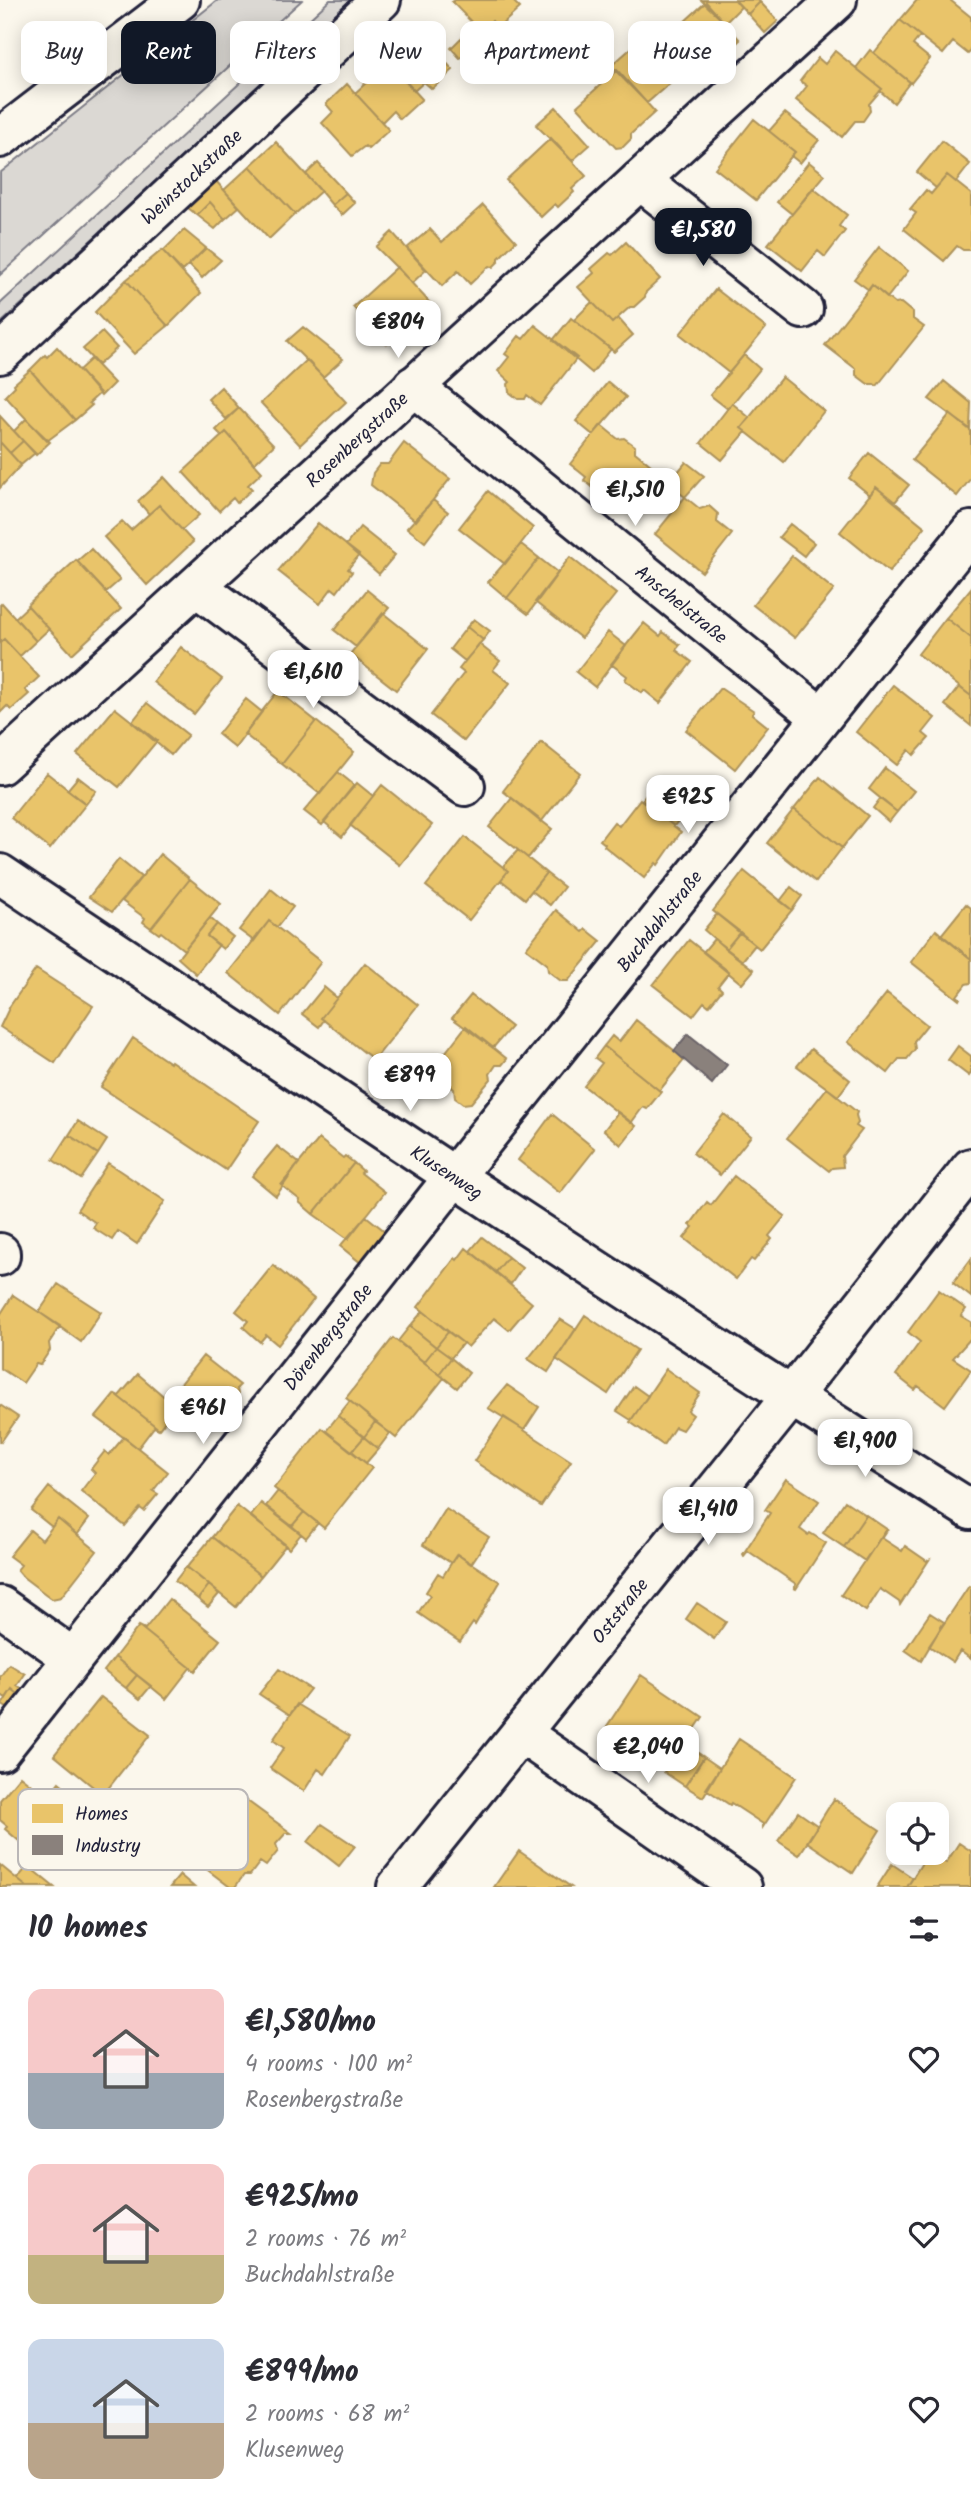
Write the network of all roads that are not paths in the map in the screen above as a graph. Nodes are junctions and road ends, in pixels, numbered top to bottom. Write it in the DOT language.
graph roads {
  1 [pos="180,0"];
  2 [pos="381,0"];
  3 [pos="837,0"];
  4 [pos="0,138"];
  5 [pos="640,180"];
  6 [pos="803,309"];
  7 [pos="0,354"];
  8 [pos="413,386"];
  9 [pos="971,531"];
  10 [pos="197,587"];
  11 [pos="821,717"];
  12 [pos="0,765"];
  13 [pos="465,786"];
  14 [pos="0,874"];
  15 [pos="971,1168"];
  16 [pos="453,1178"];
  17 [pos="791,1397"];
  18 [pos="971,1510"];
  19 [pos="0,1606"];
  20 [pos="73,1658"];
  21 [pos="521,1733"];
  22 [pos="0,1751"];
  23 [pos="397,1887"];
  24 [pos="742,1887"];
  1 -- 4 [label="street"];
  2 -- 7 [label="street, Weinstockstraße"];
  3 -- 5 [label="street, Rosenbergstraße"];
  5 -- 6 [label="street"];
  5 -- 8 [label="street, Rosenbergstraße"];
  8 -- 10 [label="street, Rosenbergstraße"];
  8 -- 11 [label="street, Anschelstraße"];
  9 -- 11 [label="street, Buchdahlstraße"];
  10 -- 12 [label="street, Rosenbergstraße"];
  10 -- 13 [label="street"];
  11 -- 16 [label="street, Buchdahlstraße"];
  14 -- 16 [label="street, Klusenweg"];
  15 -- 17 [label="street, Oststraße"];
  16 -- 17 [label="street, Klusenweg"];
  16 -- 20 [label="street, Dörenbergstraße"];
  17 -- 18 [label="street, Klusenweg"];
  17 -- 21 [label="street, Oststraße"];
  19 -- 20 [label="street"];
  20 -- 22 [label="street, Dörenbergstraße"];
  21 -- 23 [label="street, Oststraße"];
  21 -- 24 [label="street"];
}
